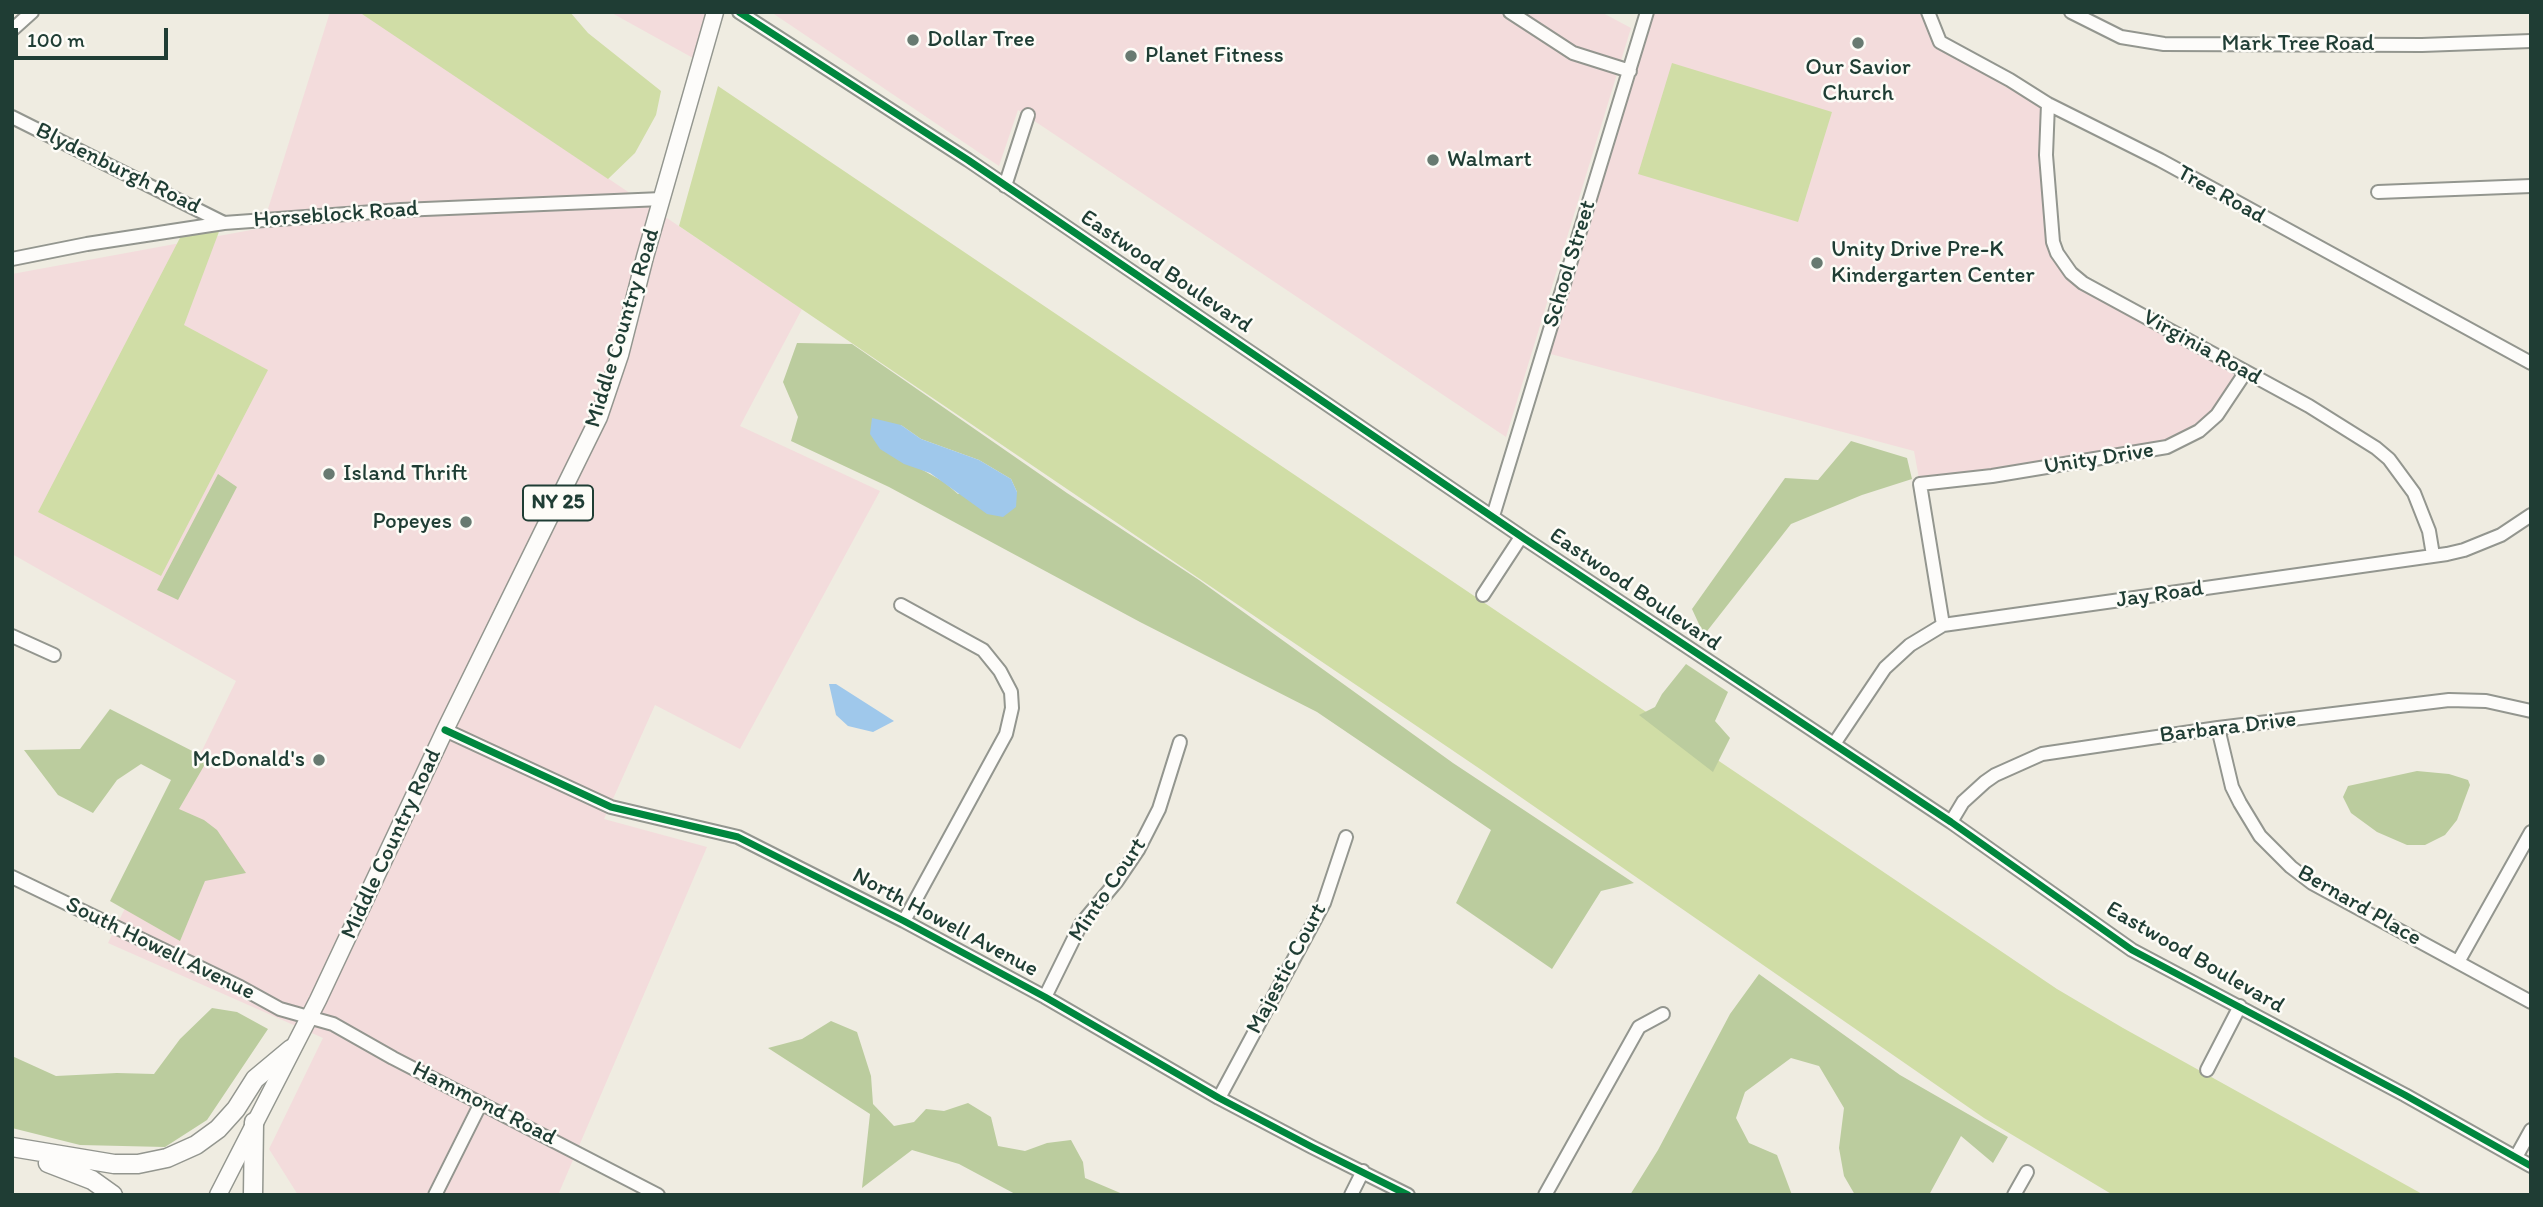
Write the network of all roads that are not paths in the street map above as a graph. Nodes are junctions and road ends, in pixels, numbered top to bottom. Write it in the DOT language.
graph roads {
  1 [pos="32,12"];
  2 [pos="715,12"];
  3 [pos="739,12"];
  4 [pos="1510,12"];
  5 [pos="1647,12"];
  6 [pos="1928,12"];
  7 [pos="2071,12"];
  8 [pos="12,30"];
  9 [pos="2531,41"];
  10 [pos="1630,71"];
  11 [pos="2048,104"];
  12 [pos="1028,115"];
  13 [pos="12,117"];
  14 [pos="1005,186"];
  15 [pos="2531,186"];
  16 [pos="2378,192"];
  17 [pos="662,199"];
  18 [pos="224,223"];
  19 [pos="12,259"];
  20 [pos="2531,363"];
  21 [pos="2245,373"];
  22 [pos="2531,515"];
  23 [pos="1493,516"];
  24 [pos="1521,537"];
  25 [pos="2433,555"];
  26 [pos="1483,595"];
  27 [pos="901,605"];
  28 [pos="1943,625"];
  29 [pos="12,636"];
  30 [pos="54,655"];
  31 [pos="2531,711"];
  32 [pos="2218,728"];
  33 [pos="446,730"];
  34 [pos="1180,742"];
  35 [pos="1834,744"];
  36 [pos="1951,822"];
  37 [pos="2531,832"];
  38 [pos="1346,837"];
  39 [pos="12,877"];
  40 [pos="904,921"];
  41 [pos="2458,962"];
  42 [pos="1045,997"];
  43 [pos="2531,1002"];
  44 [pos="2240,1006"];
  45 [pos="1663,1014"];
  46 [pos="308,1018"];
  47 [pos="291,1049"];
  48 [pos="2207,1070"];
  49 [pos="1219,1098"];
  50 [pos="481,1103"];
  51 [pos="254,1122"];
  52 [pos="2531,1130"];
  53 [pos="12,1148"];
  54 [pos="2516,1157"];
  55 [pos="2531,1166"];
  56 [pos="1363,1171"];
  57 [pos="2027,1172"];
  58 [pos="113,1195"];
  59 [pos="218,1195"];
  60 [pos="253,1195"];
  61 [pos="435,1195"];
  62 [pos="658,1195"];
  63 [pos="1351,1195"];
  64 [pos="1408,1195"];
  65 [pos="1545,1195"];
  66 [pos="2014,1195"];
  1 -- 8 [label="street"];
  2 -- 17 [label="main road, Middle Country Road / NY 25"];
  3 -- 14 [label="street, Eastwood Boulevard"];
  4 -- 10 [label="street"];
  5 -- 10 [label="street, School Street"];
  6 -- 11 [label="street, Tree Road"];
  7 -- 9 [label="street, Mark Tree Road"];
  10 -- 23 [label="street, School Street"];
  11 -- 20 [label="street, Tree Road"];
  11 -- 21 [label="street, Virginia Road"];
  12 -- 14 [label="street"];
  13 -- 18 [label="street, Blydenburgh Road"];
  14 -- 23 [label="street, Eastwood Boulevard"];
  15 -- 16 [label="street"];
  17 -- 18 [label="street, Horseblock Road"];
  17 -- 33 [label="main road, Middle Country Road / NY 25"];
  18 -- 19 [label="street, Horseblock Road"];
  21 -- 25 [label="street, Virginia Road"];
  21 -- 28 [label="street, Unity Drive"];
  22 -- 25 [label="street, Jay Road"];
  23 -- 24 [label="street, Eastwood Boulevard"];
  24 -- 26 [label="street"];
  24 -- 35 [label="street, Eastwood Boulevard"];
  25 -- 28 [label="street, Jay Road"];
  27 -- 40 [label="street"];
  28 -- 35 [label="street, Jay Road"];
  29 -- 30 [label="street"];
  31 -- 32 [label="street, Barbara Drive"];
  32 -- 36 [label="street, Barbara Drive"];
  32 -- 41 [label="street, Bernard Place"];
  33 -- 40 [label="street, North Howell Avenue"];
  33 -- 46 [label="main road, Middle Country Road / NY 25"];
  34 -- 42 [label="street, Minto Court"];
  35 -- 36 [label="street, Eastwood Boulevard"];
  36 -- 44 [label="street, Eastwood Boulevard"];
  37 -- 41 [label="street"];
  38 -- 49 [label="street, Majestic Court"];
  39 -- 46 [label="street, South Howell Avenue"];
  40 -- 42 [label="street, North Howell Avenue"];
  41 -- 43 [label="street, Bernard Place"];
  42 -- 49 [label="street, North Howell Avenue"];
  44 -- 48 [label="street"];
  44 -- 54 [label="street, Eastwood Boulevard"];
  45 -- 65 [label="street"];
  46 -- 47 [label="main road, Middle Country Road / NY 25"];
  46 -- 50 [label="street, Hammond Road"];
  47 -- 51 [label="main road, Middle Country Road / NY 25"];
  47 -- 53 [label="highway"];
  49 -- 56 [label="street, North Howell Avenue"];
  50 -- 61 [label="street"];
  50 -- 62 [label="street, Hammond Road"];
  51 -- 59 [label="main road, Middle Country Road / NY 25"];
  51 -- 60 [label="highway"];
  52 -- 54 [label="street"];
  53 -- 58 [label="highway"];
  54 -- 55 [label="street, Eastwood Boulevard"];
  56 -- 63 [label="street"];
  56 -- 64 [label="street, North Howell Avenue"];
  57 -- 66 [label="street"];
}
